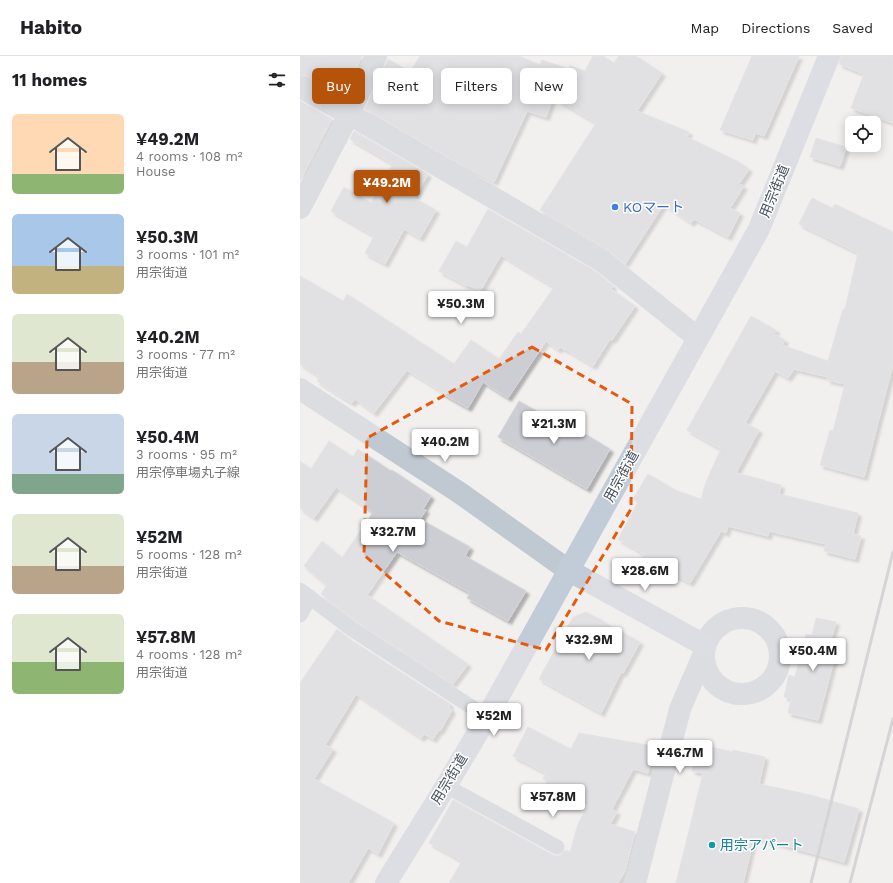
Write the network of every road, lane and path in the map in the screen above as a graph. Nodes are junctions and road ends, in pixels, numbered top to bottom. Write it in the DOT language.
graph roads {
  1 [pos="376,56"];
  2 [pos="829,56"];
  3 [pos="300,87"];
  4 [pos="350,114"];
  5 [pos="300,208"];
  6 [pos="698,338"];
  7 [pos="300,389"];
  8 [pos="568,570"];
  9 [pos="305,594"];
  10 [pos="300,615"];
  11 [pos="703,651"];
  12 [pos="486,717"];
  13 [pos="446,786"];
  14 [pos="557,847"];
  15 [pos="386,883"];
  16 [pos="635,883"];
  1 -- 4 [label="street"];
  2 -- 6 [label="main road, 用宗街道"];
  3 -- 4 [label="street"];
  4 -- 5 [label="street"];
  4 -- 6 [label="street"];
  6 -- 8 [label="main road, 用宗街道"];
  7 -- 8 [label="street"];
  8 -- 11 [label="main road"];
  8 -- 12 [label="main road, 用宗街道"];
  9 -- 10 [label="lane"];
  9 -- 12 [label="lane"];
  11 -- 16 [label="street"];
  12 -- 13 [label="main road, 用宗街道"];
  13 -- 14 [label="lane"];
  13 -- 15 [label="main road, 用宗街道"];
}
